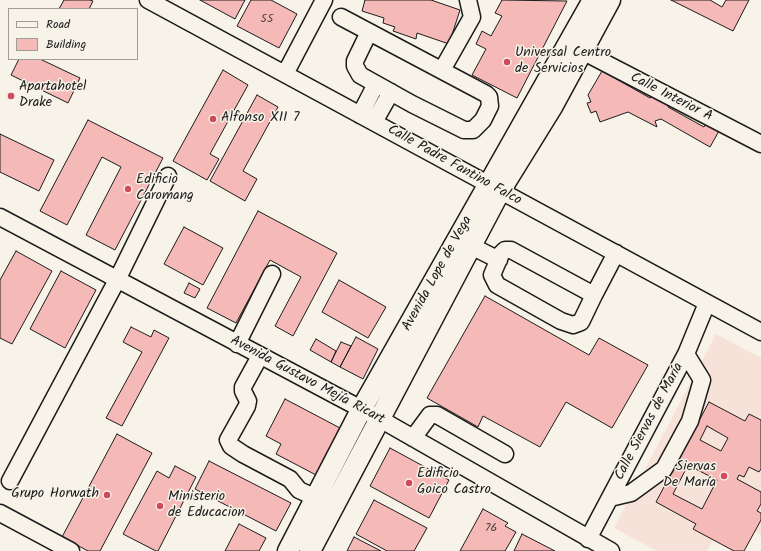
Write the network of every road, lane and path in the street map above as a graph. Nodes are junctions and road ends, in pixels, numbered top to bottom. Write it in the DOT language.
graph roads {
  1 [pos="148,0"];
  2 [pos="324,0"];
  3 [pos="468,0"];
  4 [pos="593,0"];
  5 [pos="610,0"];
  6 [pos="341,17"];
  7 [pos="369,32"];
  8 [pos="582,51"];
  9 [pos="442,70"];
  10 [pos="285,74"];
  11 [pos="376,84"];
  12 [pos="391,92"];
  13 [pos="360,115"];
  14 [pos="374,122"];
  15 [pos="761,144"];
  16 [pos="168,176"];
  17 [pos="494,188"];
  18 [pos="0,217"];
  19 [pos="471,246"];
  20 [pos="616,253"];
  21 [pos="498,260"];
  22 [pos="272,274"];
  23 [pos="117,280"];
  24 [pos="594,295"];
  25 [pos="707,303"];
  26 [pos="761,332"];
  27 [pos="237,344"];
  28 [pos="686,354"];
  29 [pos="260,356"];
  30 [pos="362,410"];
  31 [pos="380,419"];
  32 [pos="413,438"];
  33 [pos="505,454"];
  34 [pos="10,481"];
  35 [pos="316,498"];
  36 [pos="610,498"];
  37 [pos="1,517"];
  38 [pos="588,539"];
  39 [pos="71,551"];
  40 [pos="288,551"];
  41 [pos="310,551"];
  42 [pos="611,551"];
  1 -- 10 [label="street, Calle Padre Fantino Falco"];
  2 -- 10 [label="street"];
  3 -- 9 [label="street"];
  4 -- 17 [label="main road, Avenida Lope de Vega"];
  5 -- 8 [label="main road, Avenida Lope de Vega"];
  6 -- 7 [label="street"];
  7 -- 9 [label="street"];
  7 -- 11 [label="street"];
  8 -- 15 [label="street, Calle Interior A"];
  8 -- 17 [label="main road, Avenida Lope de Vega"];
  9 -- 12 [label="street"];
  10 -- 13 [label="street, Calle Padre Fantino Falco"];
  11 -- 12 [label="street"];
  11 -- 13 [label="street"];
  12 -- 14 [label="street"];
  13 -- 14 [label="street, Calle Padre Fantino Falco"];
  14 -- 17 [label="street, Calle Padre Fantino Falco"];
  16 -- 23 [label="street"];
  17 -- 19 [label="main road, Avenida Lope de Vega"];
  17 -- 20 [label="street, Calle Padre Fantino Falco"];
  17 -- 30 [label="main road, Avenida Lope de Vega"];
  18 -- 23 [label="street, Avenida Gustavo Mejía Ricart"];
  19 -- 21 [label="street"];
  19 -- 31 [label="main road, Avenida Lope de Vega"];
  20 -- 24 [label="street"];
  20 -- 25 [label="street, Calle Padre Fantino Falco"];
  21 -- 24 [label="street"];
  21 -- 24 [label="street"];
  22 -- 27 [label="street"];
  23 -- 27 [label="street, Avenida Gustavo Mejía Ricart"];
  23 -- 34 [label="street"];
  25 -- 26 [label="street, Calle Padre Fantino Falco"];
  25 -- 28 [label="street, Calle Siervas de María"];
  27 -- 29 [label="street, Avenida Gustavo Mejía Ricart"];
  28 -- 36 [label="street, Calle Siervas de María"];
  28 -- 36 [label="street"];
  29 -- 30 [label="street, Avenida Gustavo Mejía Ricart"];
  29 -- 35 [label="street"];
  30 -- 31 [label="street, Avenida Gustavo Mejía Ricart"];
  30 -- 35 [label="main road, Avenida Lope de Vega"];
  31 -- 32 [label="street, Avenida Gustavo Mejía Ricart"];
  31 -- 41 [label="main road, Avenida Lope de Vega"];
  32 -- 33 [label="street"];
  32 -- 38 [label="street, Avenida Gustavo Mejía Ricart"];
  35 -- 40 [label="main road, Avenida Lope de Vega"];
  36 -- 38 [label="street, Calle Siervas de María"];
  37 -- 39 [label="street"];
  38 -- 42 [label="street, Avenida Gustavo Mejía Ricart"];
}
